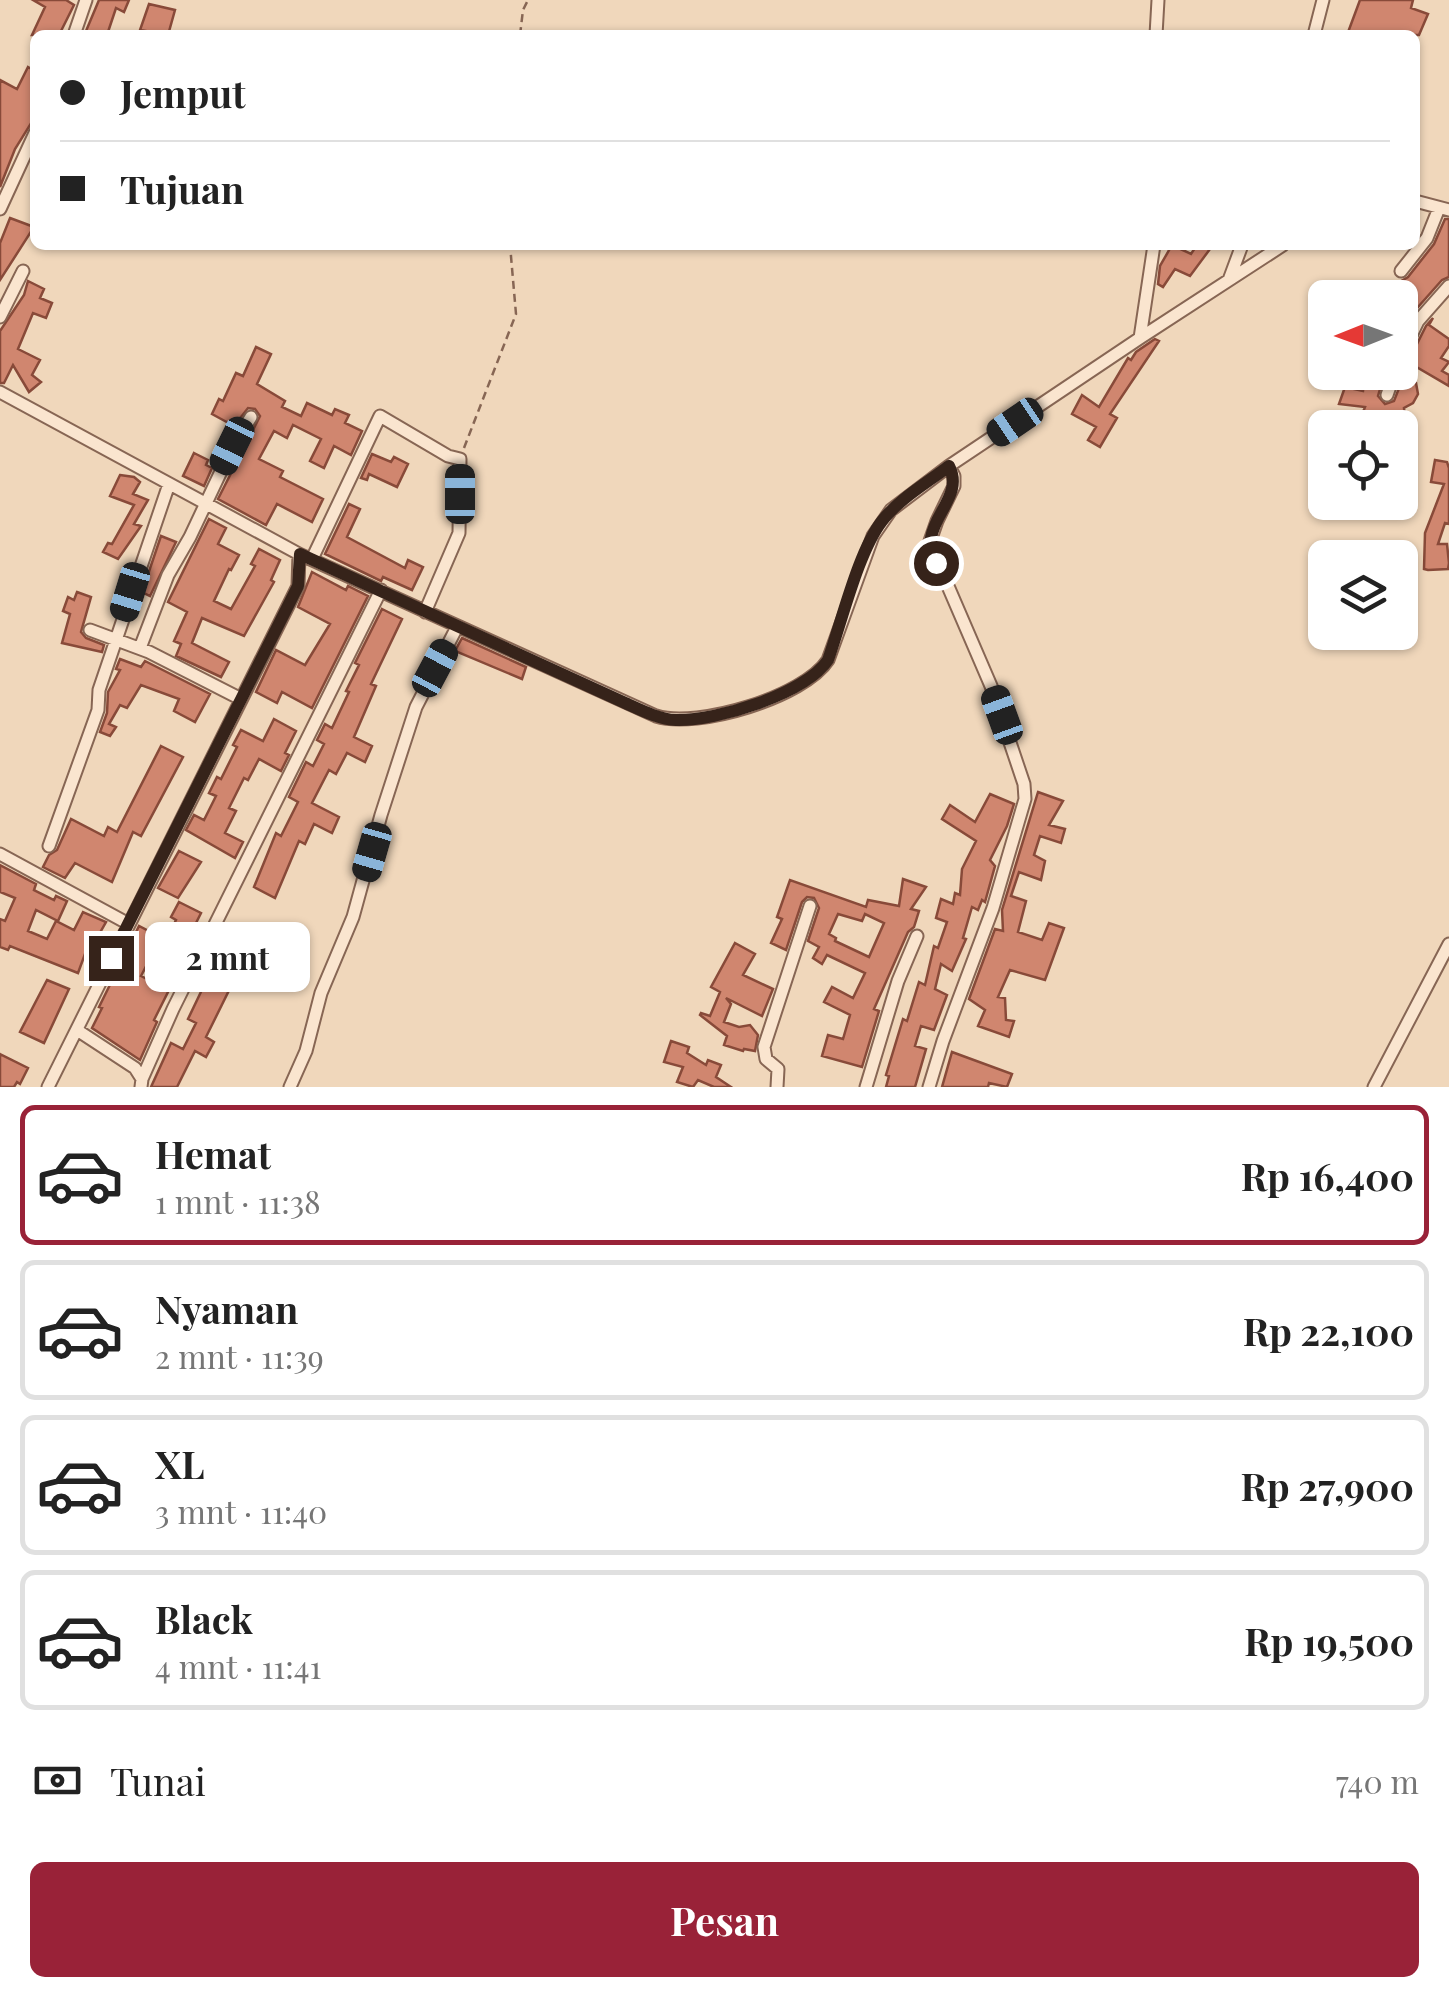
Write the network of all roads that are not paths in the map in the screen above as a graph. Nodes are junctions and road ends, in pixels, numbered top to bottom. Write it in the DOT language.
graph roads {
  1 [pos="86,0"];
  2 [pos="1158,0"];
  3 [pos="1322,0"];
  4 [pos="76,30"];
  5 [pos="1156,30"];
  6 [pos="1315,30"];
  7 [pos="30,144"];
  8 [pos="0,209"];
  9 [pos="1444,209"];
  10 [pos="1420,246"];
  11 [pos="1153,250"];
  12 [pos="1240,250"];
  13 [pos="1276,250"];
  14 [pos="1417,250"];
  15 [pos="23,271"];
  16 [pos="1402,271"];
  17 [pos="1229,280"];
  18 [pos="1449,286"];
  19 [pos="0,317"];
  20 [pos="1418,321"];
  21 [pos="1140,338"];
  22 [pos="1388,390"];
  23 [pos="0,392"];
  24 [pos="1386,394"];
  25 [pos="251,417"];
  26 [pos="949,466"];
  27 [pos="169,484"];
  28 [pos="205,503"];
  29 [pos="306,556"];
  30 [pos="381,590"];
  31 [pos="420,609"];
  32 [pos="457,627"];
  33 [pos="90,630"];
  34 [pos="116,639"];
  35 [pos="140,648"];
  36 [pos="241,699"];
  37 [pos="49,846"];
  38 [pos="0,854"];
  39 [pos="810,906"];
  40 [pos="128,922"];
  41 [pos="917,936"];
  42 [pos="1449,944"];
  43 [pos="78,1030"];
  44 [pos="142,1083"];
  45 [pos="48,1087"];
  46 [pos="290,1087"];
  47 [pos="776,1087"];
  48 [pos="866,1087"];
  49 [pos="929,1087"];
  50 [pos="1374,1087"];
  1 -- 4 [label="street"];
  2 -- 5 [label="street"];
  3 -- 6 [label="street"];
  7 -- 8 [label="street"];
  9 -- 10 [label="street"];
  11 -- 21 [label="street"];
  12 -- 17 [label="street"];
  13 -- 17 [label="street"];
  14 -- 16 [label="street"];
  15 -- 19 [label="street"];
  17 -- 21 [label="street"];
  18 -- 20 [label="street"];
  21 -- 26 [label="street"];
  22 -- 24 [label="street"];
  23 -- 27 [label="street"];
  25 -- 28 [label="street"];
  26 -- 32 [label="street"];
  26 -- 49 [label="street"];
  27 -- 28 [label="street"];
  27 -- 34 [label="street"];
  28 -- 29 [label="street"];
  28 -- 35 [label="street"];
  29 -- 30 [label="street"];
  29 -- 31 [label="street"];
  29 -- 36 [label="street"];
  30 -- 31 [label="street"];
  30 -- 44 [label="street"];
  31 -- 32 [label="street"];
  32 -- 46 [label="street"];
  33 -- 34 [label="street"];
  34 -- 35 [label="street"];
  34 -- 37 [label="street"];
  35 -- 36 [label="street"];
  36 -- 40 [label="street"];
  38 -- 40 [label="street"];
  39 -- 47 [label="street"];
  40 -- 43 [label="street"];
  41 -- 48 [label="street"];
  42 -- 50 [label="street"];
  43 -- 44 [label="street"];
  43 -- 45 [label="street"];
}
